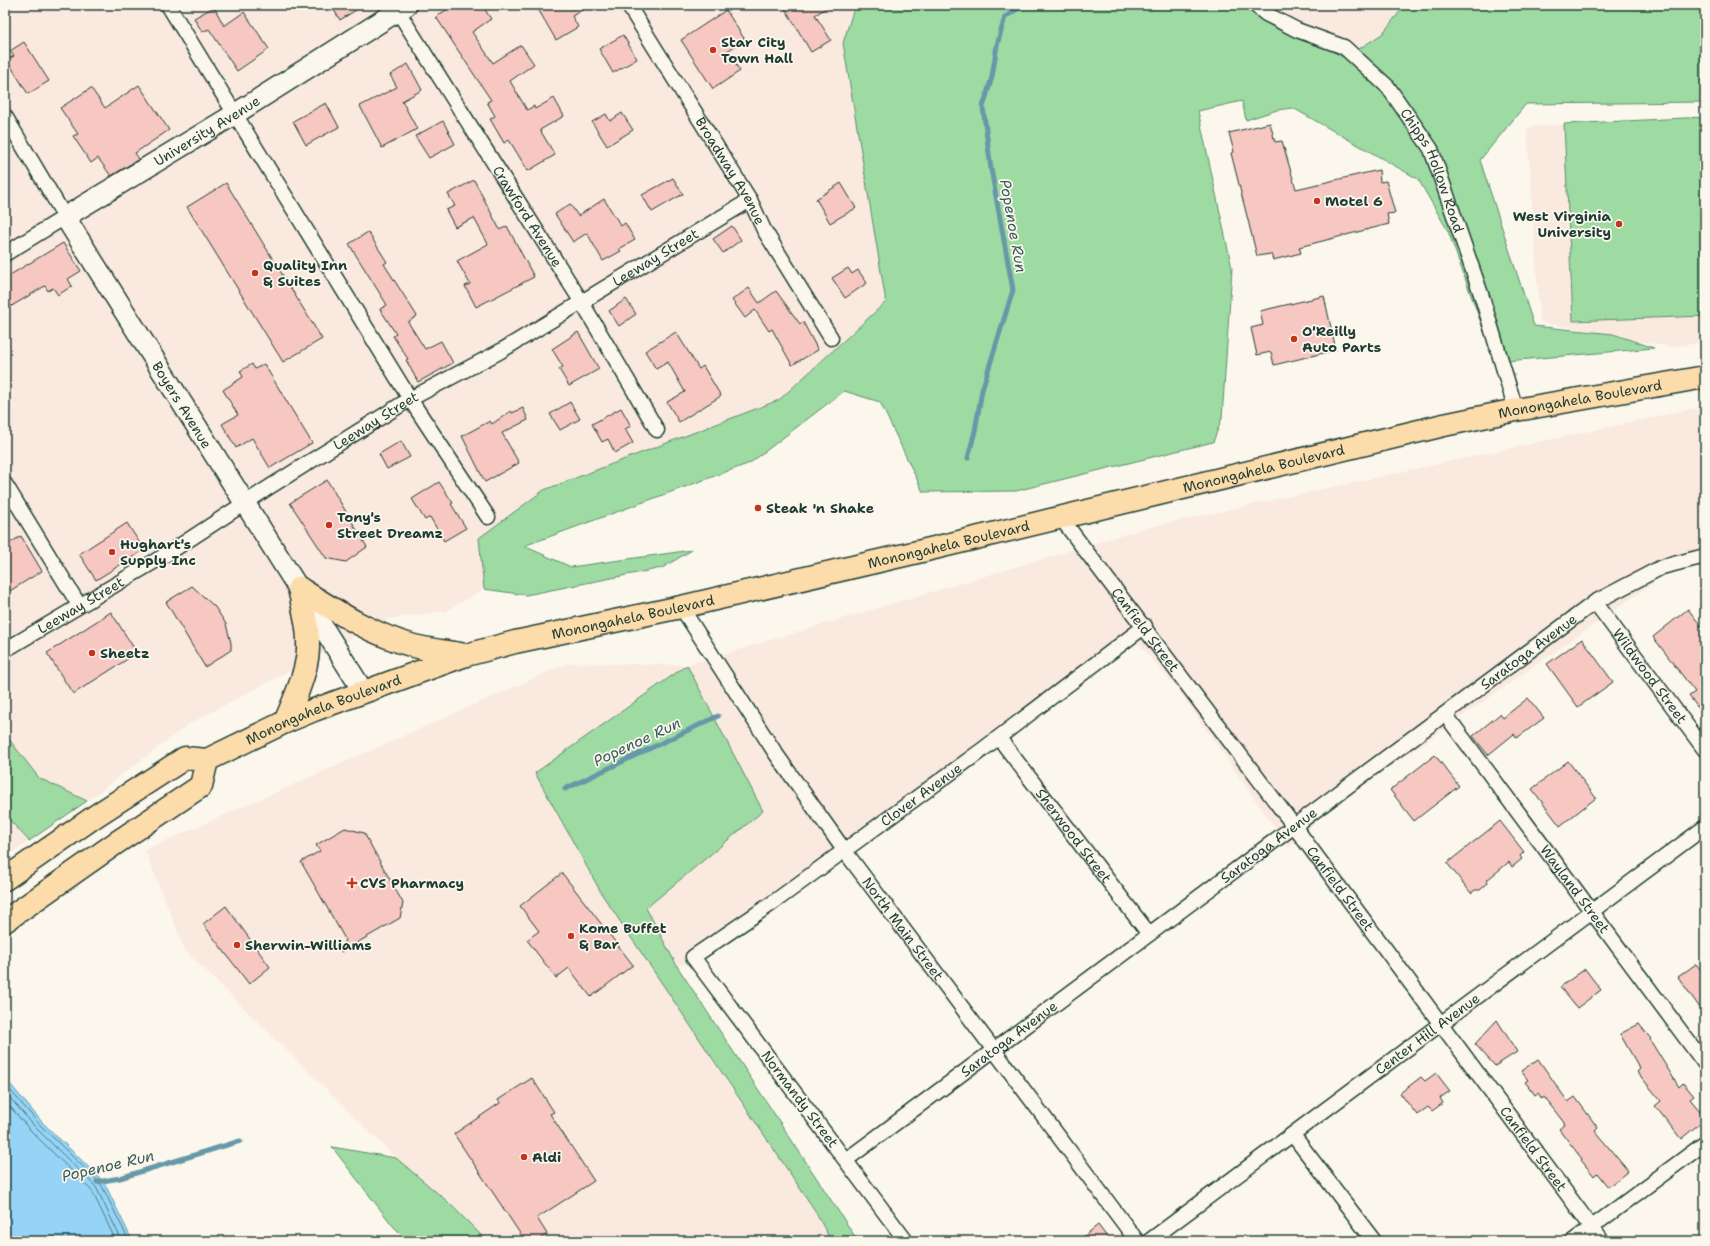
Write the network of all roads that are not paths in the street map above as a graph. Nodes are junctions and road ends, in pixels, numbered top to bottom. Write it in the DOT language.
graph roads {
  1 [pos="168,5"];
  2 [pos="628,5"];
  3 [pos="1255,5"];
  4 [pos="399,7"];
  5 [pos="235,114"];
  6 [pos="5,116"];
  7 [pos="750,200"];
  8 [pos="65,217"];
  9 [pos="5,254"];
  10 [pos="581,301"];
  11 [pos="831,338"];
  12 [pos="1705,376"];
  13 [pos="410,399"];
  14 [pos="1516,410"];
  15 [pos="657,430"];
  16 [pos="5,484"];
  17 [pos="244,503"];
  18 [pos="488,517"];
  19 [pos="1061,518"];
  20 [pos="1705,556"];
  21 [pos="298,588"];
  22 [pos="1595,602"];
  23 [pos="79,605"];
  24 [pos="681,607"];
  25 [pos="1144,626"];
  26 [pos="5,650"];
  27 [pos="466,655"];
  28 [pos="363,691"];
  29 [pos="1445,714"];
  30 [pos="285,722"];
  31 [pos="999,738"];
  32 [pos="1705,750"];
  33 [pos="207,760"];
  34 [pos="1294,826"];
  35 [pos="1705,827"];
  36 [pos="844,850"];
  37 [pos="5,879"];
  38 [pos="1592,911"];
  39 [pos="5,921"];
  40 [pos="1149,934"];
  41 [pos="693,957"];
  42 [pos="1441,1024"];
  43 [pos="995,1049"];
  44 [pos="1705,1064"];
  45 [pos="1293,1134"];
  46 [pos="1705,1143"];
  47 [pos="846,1160"];
  48 [pos="1592,1227"];
  49 [pos="906,1241"];
  50 [pos="1137,1241"];
  51 [pos="1149,1241"];
  52 [pos="1374,1241"];
  53 [pos="1573,1241"];
  54 [pos="1602,1241"];
  1 -- 5 [label="street"];
  2 -- 7 [label="street, Broadway Avenue"];
  3 -- 14 [label="street, Chipps Hollow Road"];
  4 -- 5 [label="street, University Avenue"];
  4 -- 10 [label="street, Crawford Avenue"];
  5 -- 8 [label="street, University Avenue"];
  5 -- 13 [label="street"];
  6 -- 8 [label="street, Boyers Avenue"];
  7 -- 10 [label="street, Leeway Street"];
  7 -- 11 [label="street, Broadway Avenue"];
  8 -- 9 [label="street, University Avenue"];
  8 -- 17 [label="street, Boyers Avenue"];
  10 -- 13 [label="street, Leeway Street"];
  10 -- 15 [label="street, Crawford Avenue"];
  12 -- 14 [label="main road, Monongahela Boulevard"];
  13 -- 17 [label="street, Leeway Street"];
  13 -- 18 [label="street"];
  14 -- 19 [label="main road, Monongahela Boulevard"];
  16 -- 23 [label="street"];
  17 -- 21 [label="street, Boyers Avenue"];
  17 -- 23 [label="street, Leeway Street"];
  19 -- 24 [label="main road, Monongahela Boulevard"];
  19 -- 25 [label="street, Canfield Street"];
  20 -- 22 [label="street, Saratoga Avenue"];
  21 -- 27 [label="main road"];
  21 -- 28 [label="street, Boyers Avenue"];
  21 -- 30 [label="main road"];
  22 -- 29 [label="street, Saratoga Avenue"];
  22 -- 32 [label="street, Wildwood Street"];
  23 -- 26 [label="street, Leeway Street"];
  24 -- 27 [label="main road, Monongahela Boulevard"];
  24 -- 36 [label="street, North Main Street"];
  25 -- 31 [label="street, Clover Avenue"];
  25 -- 34 [label="street, Canfield Street"];
  27 -- 28 [label="main road, Monongahela Boulevard"];
  28 -- 30 [label="main road, Monongahela Boulevard"];
  29 -- 34 [label="street, Saratoga Avenue"];
  29 -- 38 [label="street, Wayland Street"];
  30 -- 33 [label="main road, Monongahela Boulevard"];
  31 -- 36 [label="street, Clover Avenue"];
  31 -- 40 [label="street, Sherwood Street"];
  33 -- 37 [label="main road"];
  33 -- 39 [label="main road"];
  34 -- 40 [label="street, Saratoga Avenue"];
  34 -- 42 [label="street, Canfield Street"];
  35 -- 38 [label="street, Center Hill Avenue"];
  36 -- 41 [label="street, Clover Avenue"];
  36 -- 43 [label="street, North Main Street"];
  38 -- 42 [label="street, Center Hill Avenue"];
  38 -- 44 [label="street, Wayland Street"];
  40 -- 43 [label="street, Saratoga Avenue"];
  41 -- 47 [label="street, Normandy Street"];
  42 -- 45 [label="street, Center Hill Avenue"];
  42 -- 48 [label="street, Canfield Street"];
  43 -- 47 [label="street, Saratoga Avenue"];
  43 -- 50 [label="street, North Main Street"];
  45 -- 51 [label="street, Center Hill Avenue"];
  45 -- 52 [label="street"];
  46 -- 48 [label="street"];
  47 -- 49 [label="street, Normandy Street"];
  48 -- 53 [label="street"];
  48 -- 54 [label="street, Canfield Street"];
}
